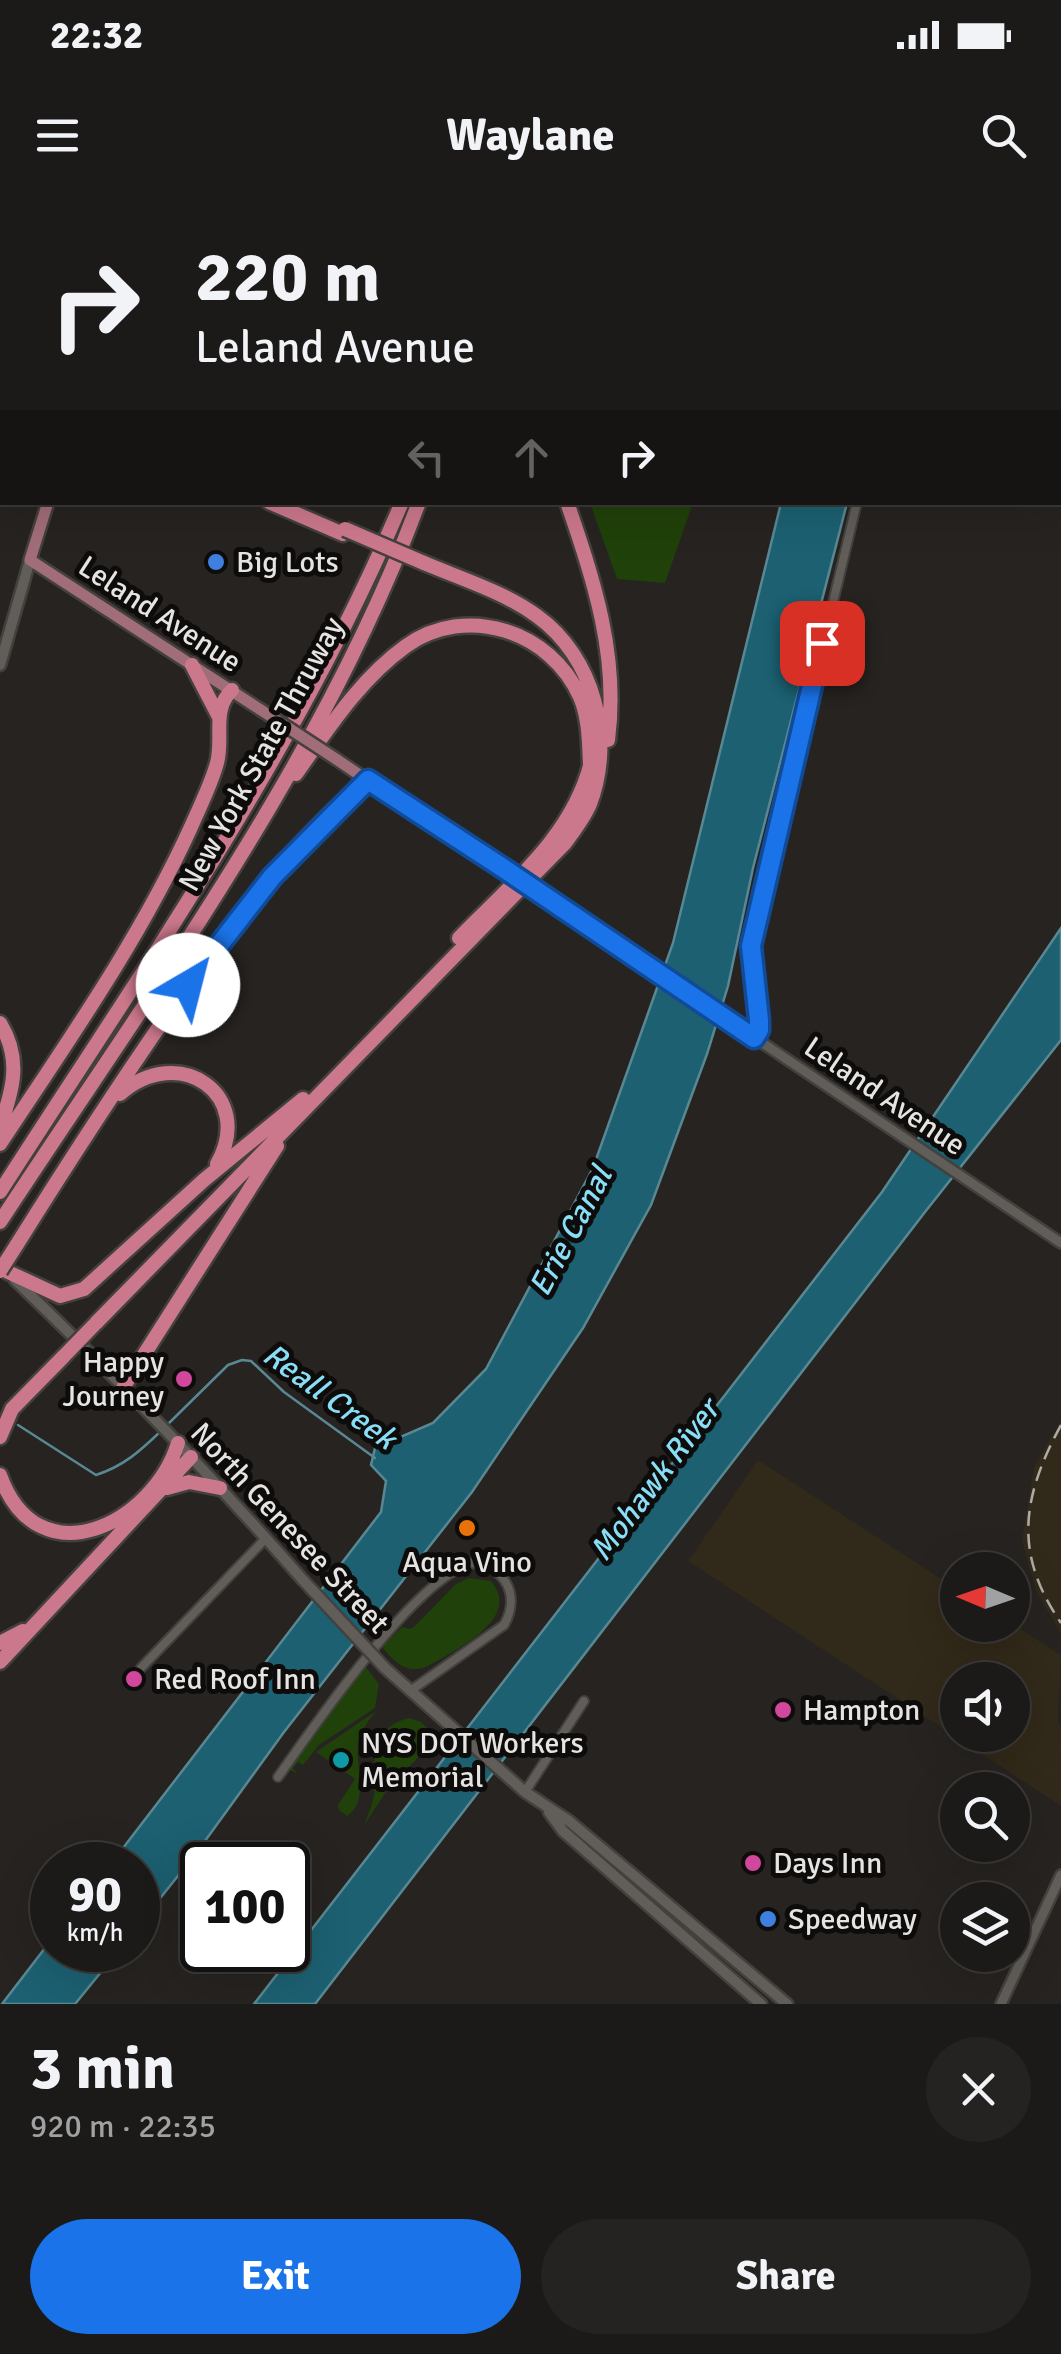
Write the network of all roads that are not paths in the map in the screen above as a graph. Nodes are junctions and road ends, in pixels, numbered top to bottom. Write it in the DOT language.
graph roads {
  1 [pos="47,505"];
  2 [pos="277,505"];
  3 [pos="290,505"];
  4 [pos="397,505"];
  5 [pos="418,505"];
  6 [pos="568,505"];
  7 [pos="856,505"];
  8 [pos="344,531"];
  9 [pos="30,560"];
  10 [pos="423,565"];
  11 [pos="0,640"];
  12 [pos="192,665"];
  13 [pos="0,666"];
  14 [pos="232,690"];
  15 [pos="219,718"];
  16 [pos="590,765"];
  17 [pos="368,780"];
  18 [pos="595,784"];
  19 [pos="246,844"];
  20 [pos="0,1023"];
  21 [pos="754,1038"];
  22 [pos="311,1093"];
  23 [pos="105,1108"];
  24 [pos="301,1112"];
  25 [pos="0,1127"];
  26 [pos="0,1144"];
  27 [pos="204,1180"];
  28 [pos="0,1192"];
  29 [pos="0,1222"];
  30 [pos="1061,1244"];
  31 [pos="6,1273"];
  32 [pos="92,1322"];
  33 [pos="61,1354"];
  34 [pos="124,1386"];
  35 [pos="0,1411"];
  36 [pos="0,1437"];
  37 [pos="174,1439"];
  38 [pos="191,1457"];
  39 [pos="0,1475"];
  40 [pos="220,1488"];
  41 [pos="162,1491"];
  42 [pos="266,1538"];
  43 [pos="40,1620"];
  44 [pos="0,1643"];
  45 [pos="0,1662"];
  46 [pos="141,1668"];
  47 [pos="410,1692"];
  48 [pos="584,1702"];
  49 [pos="278,1777"];
  50 [pos="526,1792"];
  51 [pos="545,1807"];
  52 [pos="1061,1875"];
  53 [pos="772,1991"];
  54 [pos="761,2004"];
  55 [pos="787,2004"];
  56 [pos="1000,2004"];
  1 -- 9 [label="main road"];
  2 -- 8 [label="highway"];
  3 -- 8 [label="highway"];
  4 -- 28 [label="highway, New York State Thruway"];
  5 -- 19 [label="highway, New York State Thruway"];
  6 -- 18 [label="highway"];
  7 -- 21 [label="street"];
  8 -- 10 [label="highway, bridge"];
  9 -- 11 [label="main road"];
  9 -- 12 [label="main road, Leland Avenue"];
  9 -- 13 [label="main road"];
  10 -- 16 [label="highway"];
  10 -- 18 [label="highway"];
  12 -- 14 [label="main road, Leland Avenue"];
  12 -- 15 [label="highway"];
  14 -- 15 [label="highway"];
  14 -- 17 [label="main road, Leland Avenue, bridge"];
  15 -- 26 [label="highway"];
  16 -- 19 [label="highway"];
  16 -- 22 [label="highway"];
  17 -- 21 [label="street, Leland Avenue, bridge"];
  17 -- 23 [label="highway"];
  18 -- 24 [label="highway"];
  19 -- 29 [label="highway, New York State Thruway"];
  20 -- 25 [label="highway"];
  21 -- 30 [label="street, Leland Avenue"];
  22 -- 27 [label="highway"];
  22 -- 32 [label="highway"];
  23 -- 27 [label="highway"];
  23 -- 31 [label="highway, bridge"];
  24 -- 32 [label="highway"];
  24 -- 34 [label="highway"];
  27 -- 31 [label="highway"];
  31 -- 34 [label="main road, North Genesee Street"];
  32 -- 33 [label="highway, bridge"];
  33 -- 35 [label="highway"];
  33 -- 36 [label="highway"];
  34 -- 37 [label="main road, North Genesee Street"];
  37 -- 38 [label="main road, North Genesee Street"];
  37 -- 39 [label="highway"];
  38 -- 40 [label="main road, North Genesee Street"];
  38 -- 41 [label="highway"];
  40 -- 41 [label="highway"];
  40 -- 42 [label="main road, North Genesee Street"];
  41 -- 43 [label="highway"];
  42 -- 46 [label="street"];
  42 -- 47 [label="main road, North Genesee Street, bridge"];
  43 -- 44 [label="highway"];
  43 -- 45 [label="highway"];
  47 -- 49 [label="street"];
  47 -- 50 [label="main road, North Genesee Street"];
  48 -- 50 [label="street"];
  50 -- 51 [label="main road, North Genesee Street"];
  51 -- 53 [label="main road, North Genesee Street"];
  51 -- 54 [label="main road, North Genesee Street"];
  52 -- 56 [label="street"];
  53 -- 54 [label="street"];
  53 -- 55 [label="main road, North Genesee Street"];
}
